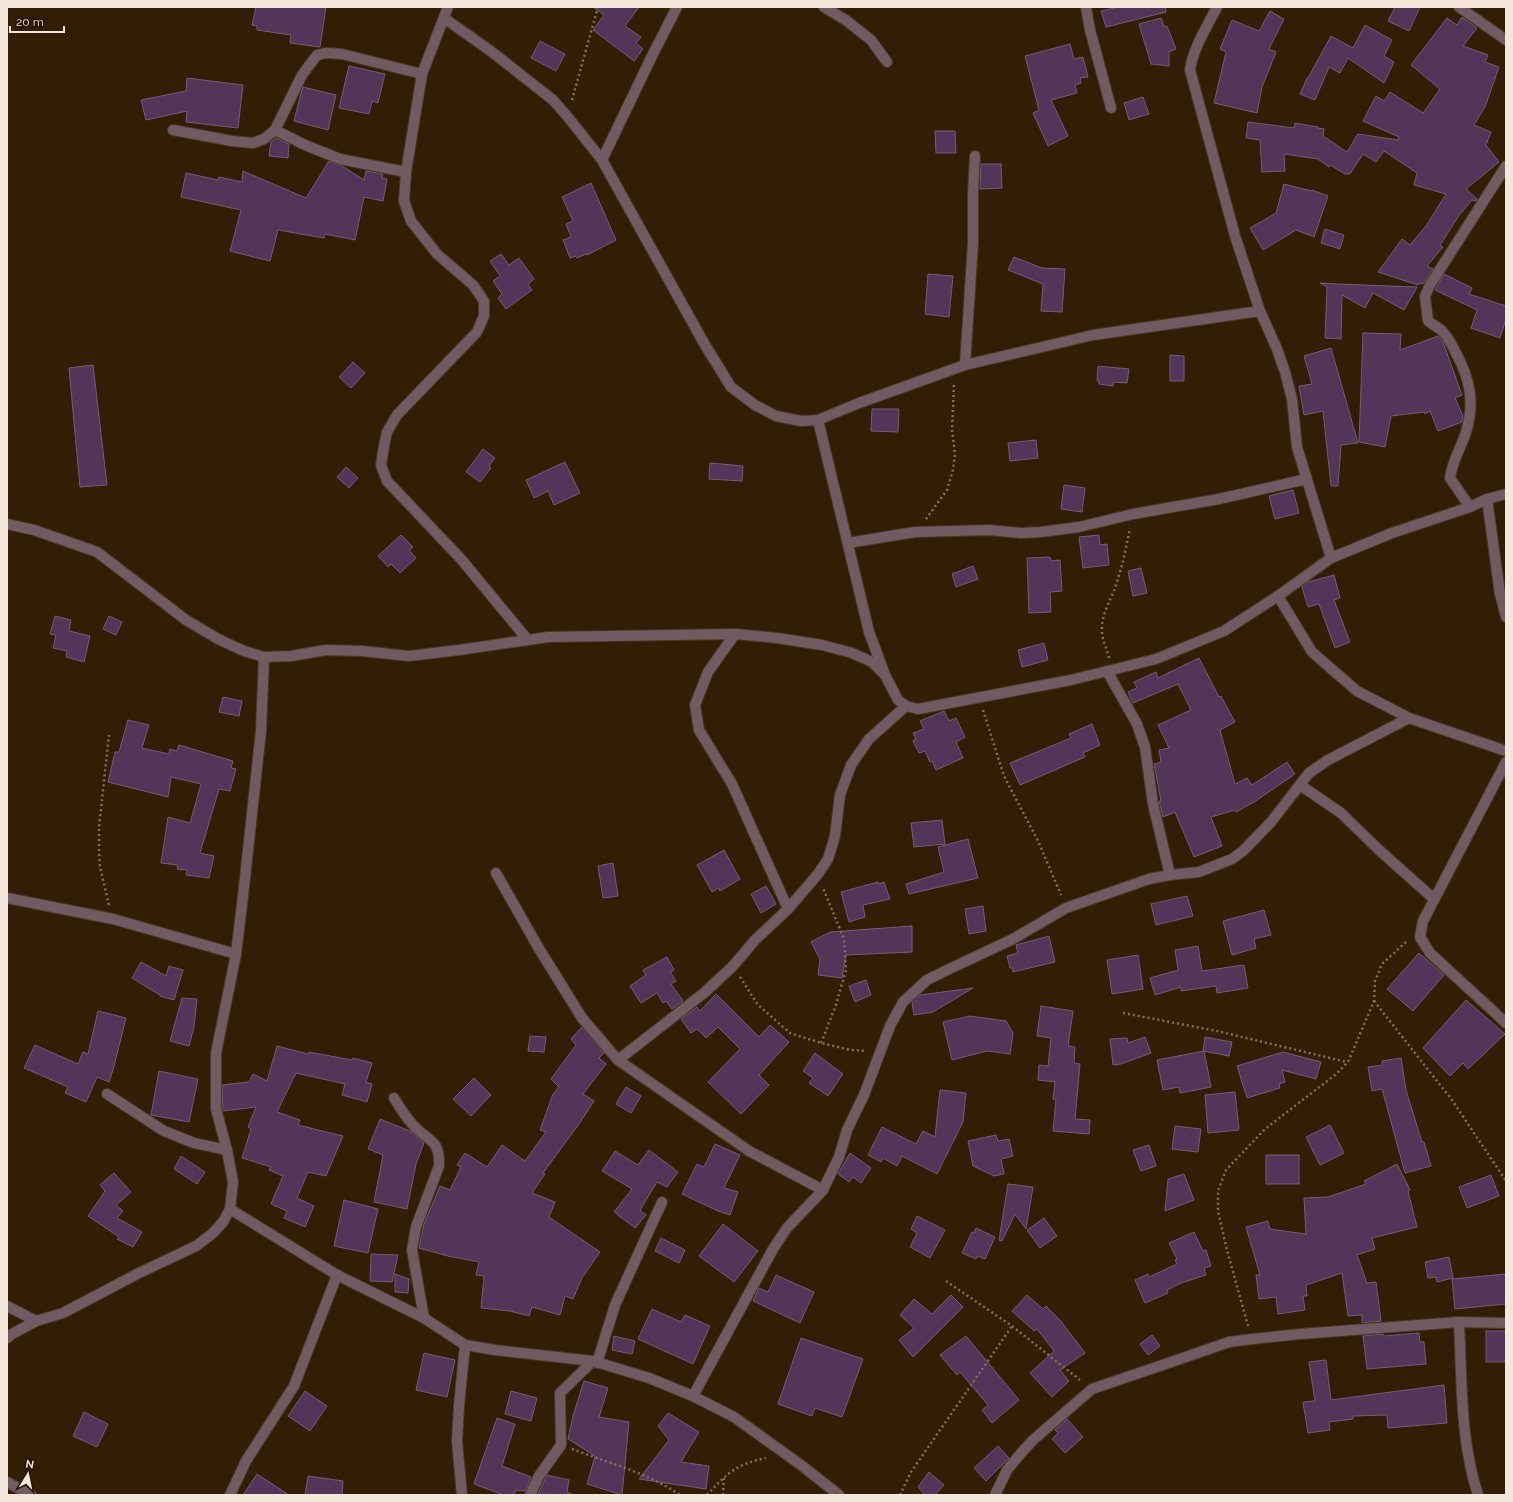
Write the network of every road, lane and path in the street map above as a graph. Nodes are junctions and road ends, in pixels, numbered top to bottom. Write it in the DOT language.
graph roads {
  1 [pos="448,7"];
  2 [pos="598,7"];
  3 [pos="677,7"];
  4 [pos="824,7"];
  5 [pos="1086,7"];
  6 [pos="1218,7"];
  7 [pos="1459,7"];
  8 [pos="444,18"];
  9 [pos="1506,40"];
  10 [pos="887,62"];
  11 [pos="422,74"];
  12 [pos="1111,108"];
  13 [pos="567,116"];
  14 [pos="173,130"];
  15 [pos="275,130"];
  16 [pos="975,156"];
  17 [pos="602,160"];
  18 [pos="1506,166"];
  19 [pos="406,172"];
  20 [pos="1260,311"];
  21 [pos="965,365"];
  22 [pos="955,370"];
  23 [pos="818,420"];
  24 [pos="1306,479"];
  25 [pos="1506,494"];
  26 [pos="1487,499"];
  27 [pos="1470,506"];
  28 [pos="1133,514"];
  29 [pos="7,524"];
  30 [pos="915,532"];
  31 [pos="848,543"];
  32 [pos="1331,558"];
  33 [pos="1278,596"];
  34 [pos="1506,617"];
  35 [pos="735,634"];
  36 [pos="527,640"];
  37 [pos="264,657"];
  38 [pos="1110,670"];
  39 [pos="885,675"];
  40 [pos="979,698"];
  41 [pos="906,706"];
  42 [pos="1409,718"];
  43 [pos="109,735"];
  44 [pos="1506,751"];
  45 [pos="1506,762"];
  46 [pos="1300,784"];
  47 [pos="496,873"];
  48 [pos="818,874"];
  49 [pos="1170,875"];
  50 [pos="7,898"];
  51 [pos="1434,899"];
  52 [pos="1066,908"];
  53 [pos="788,909"];
  54 [pos="113,919"];
  55 [pos="1422,930"];
  56 [pos="236,954"];
  57 [pos="733,966"];
  58 [pos="1374,1001"];
  59 [pos="1123,1013"];
  60 [pos="1506,1023"];
  61 [pos="821,1043"];
  62 [pos="880,1052"];
  63 [pos="618,1060"];
  64 [pos="1348,1062"];
  65 [pos="108,1094"];
  66 [pos="394,1098"];
  67 [pos="227,1150"];
  68 [pos="1506,1181"];
  69 [pos="823,1190"];
  70 [pos="662,1202"];
  71 [pos="230,1210"];
  72 [pos="337,1275"];
  73 [pos="946,1281"];
  74 [pos="7,1306"];
  75 [pos="424,1318"];
  76 [pos="36,1321"];
  77 [pos="1459,1322"];
  78 [pos="1506,1323"];
  79 [pos="1012,1326"];
  80 [pos="7,1338"];
  81 [pos="1252,1339"];
  82 [pos="465,1345"];
  83 [pos="595,1362"];
  84 [pos="1092,1389"];
  85 [pos="693,1396"];
  86 [pos="561,1445"];
  87 [pos="784,1454"];
  88 [pos="724,1476"];
  89 [pos="7,1482"];
  90 [pos="31,1495"];
  91 [pos="230,1495"];
  92 [pos="462,1495"];
  93 [pos="530,1495"];
  94 [pos="680,1495"];
  95 [pos="707,1495"];
  96 [pos="723,1495"];
  97 [pos="839,1495"];
  98 [pos="900,1495"];
  99 [pos="995,1495"];
  100 [pos="1478,1495"];
  1 -- 8 [label="street"];
  2 -- 13 [label="path"];
  3 -- 17 [label="street"];
  4 -- 10 [label="street"];
  5 -- 12 [label="street"];
  6 -- 20 [label="street"];
  7 -- 9 [label="street"];
  8 -- 11 [label="street"];
  8 -- 13 [label="street"];
  11 -- 15 [label="street"];
  11 -- 19 [label="street"];
  13 -- 17 [label="street"];
  14 -- 15 [label="street"];
  15 -- 19 [label="street"];
  16 -- 21 [label="street"];
  17 -- 23 [label="street"];
  18 -- 27 [label="street"];
  19 -- 36 [label="street"];
  20 -- 21 [label="street"];
  20 -- 24 [label="street"];
  21 -- 22 [label="street"];
  22 -- 23 [label="street"];
  22 -- 30 [label="path"];
  23 -- 31 [label="street"];
  24 -- 28 [label="street"];
  24 -- 32 [label="street"];
  25 -- 26 [label="street"];
  26 -- 27 [label="street"];
  26 -- 34 [label="street"];
  27 -- 32 [label="street"];
  28 -- 30 [label="street"];
  28 -- 38 [label="path"];
  29 -- 37 [label="street"];
  30 -- 31 [label="street"];
  31 -- 39 [label="street"];
  32 -- 33 [label="street"];
  33 -- 38 [label="street"];
  33 -- 42 [label="street"];
  35 -- 36 [label="street"];
  35 -- 39 [label="street"];
  35 -- 53 [label="street"];
  36 -- 37 [label="street"];
  37 -- 56 [label="street"];
  38 -- 40 [label="street"];
  38 -- 49 [label="street"];
  39 -- 41 [label="street"];
  40 -- 41 [label="street"];
  40 -- 52 [label="path"];
  41 -- 48 [label="street"];
  42 -- 44 [label="street"];
  42 -- 46 [label="street"];
  43 -- 54 [label="path"];
  45 -- 51 [label="street"];
  46 -- 49 [label="street"];
  46 -- 51 [label="street"];
  47 -- 63 [label="street"];
  48 -- 53 [label="street"];
  48 -- 61 [label="path"];
  49 -- 52 [label="street"];
  50 -- 54 [label="street"];
  51 -- 55 [label="street"];
  52 -- 62 [label="street"];
  53 -- 57 [label="street"];
  54 -- 56 [label="street"];
  55 -- 58 [label="path"];
  55 -- 60 [label="street"];
  56 -- 67 [label="street"];
  57 -- 61 [label="path"];
  57 -- 63 [label="street"];
  58 -- 64 [label="path"];
  58 -- 68 [label="path"];
  59 -- 64 [label="path"];
  61 -- 62 [label="path"];
  62 -- 69 [label="street"];
  63 -- 69 [label="street"];
  64 -- 81 [label="path"];
  65 -- 67 [label="street"];
  66 -- 75 [label="street"];
  67 -- 71 [label="street"];
  69 -- 85 [label="street"];
  70 -- 83 [label="street"];
  71 -- 72 [label="street"];
  71 -- 76 [label="street"];
  72 -- 75 [label="street"];
  72 -- 91 [label="street"];
  73 -- 79 [label="path"];
  74 -- 76 [label="street"];
  75 -- 82 [label="street"];
  76 -- 80 [label="street"];
  77 -- 78 [label="street"];
  77 -- 81 [label="street"];
  77 -- 100 [label="street"];
  79 -- 84 [label="path"];
  79 -- 98 [label="path"];
  81 -- 84 [label="street"];
  82 -- 83 [label="street"];
  82 -- 92 [label="street"];
  83 -- 85 [label="street"];
  83 -- 86 [label="street"];
  84 -- 99 [label="street"];
  85 -- 87 [label="street"];
  86 -- 93 [label="street"];
  86 -- 94 [label="path"];
  87 -- 88 [label="path"];
  87 -- 97 [label="street"];
  88 -- 95 [label="path"];
  88 -- 96 [label="path"];
  89 -- 90 [label="street"];
}
